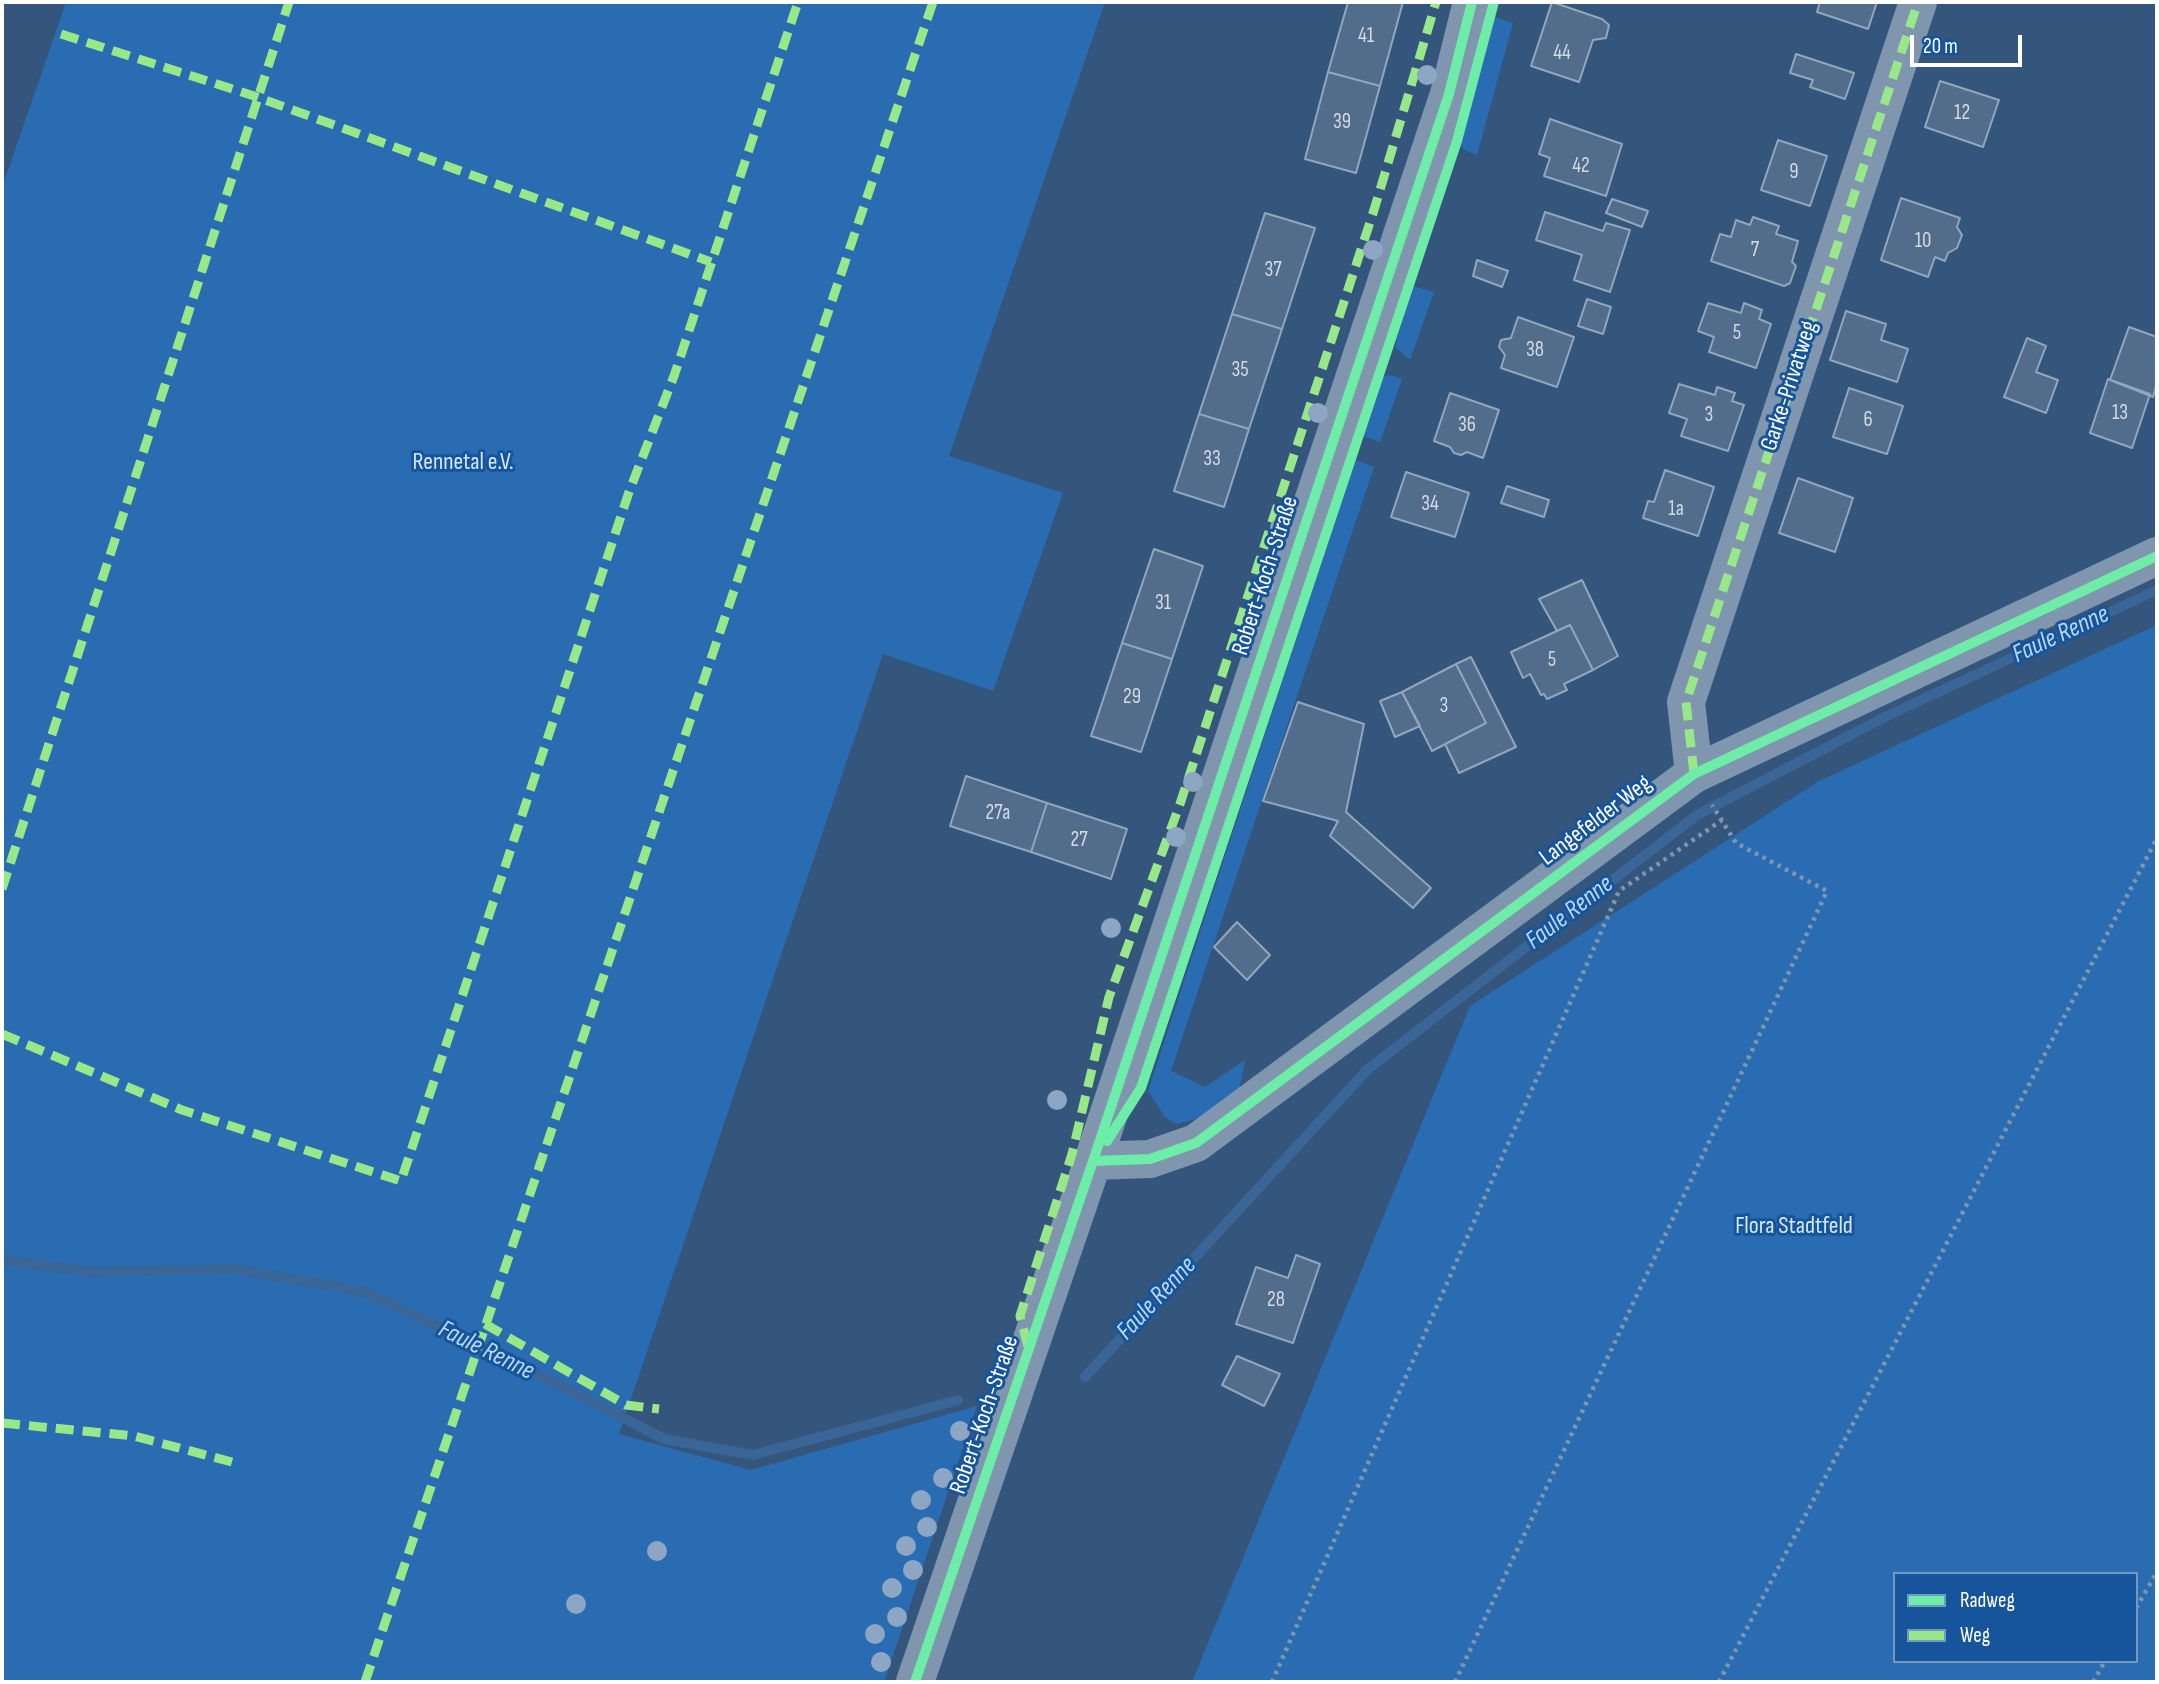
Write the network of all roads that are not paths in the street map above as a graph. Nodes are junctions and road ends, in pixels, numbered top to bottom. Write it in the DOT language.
graph roads {
  1 [pos="1472,2"];
  2 [pos="1918,2"];
  3 [pos="2157,556"];
  4 [pos="1694,774"];
  5 [pos="1093,1161"];
  6 [pos="915,1682"];
  1 -- 5 [label="street, Robert-Koch-Straße"];
  2 -- 4 [label="street, Garke-Privatweg"];
  3 -- 4 [label="street, Langefelder Weg"];
  4 -- 5 [label="street, Langefelder Weg"];
  5 -- 6 [label="street, Robert-Koch-Straße"];
}
